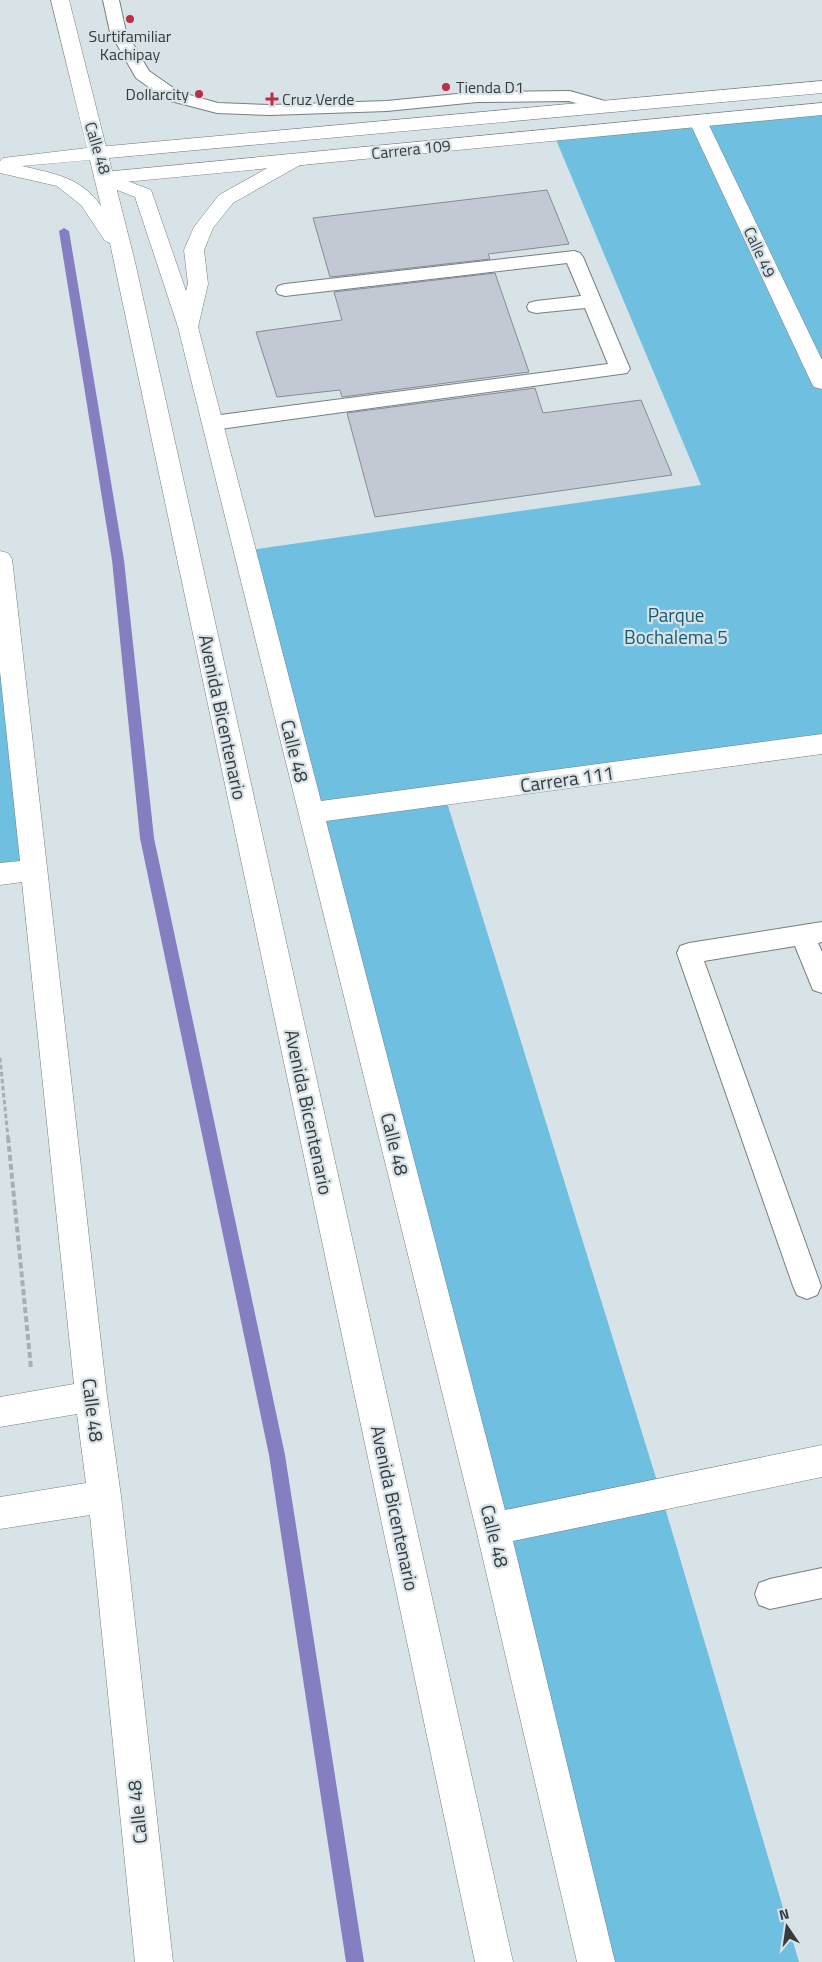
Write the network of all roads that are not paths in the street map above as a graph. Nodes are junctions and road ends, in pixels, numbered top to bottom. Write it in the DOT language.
graph roads {
  1 [pos="60,0"];
  2 [pos="112,0"];
  3 [pos="822,87"];
  4 [pos="606,107"];
  5 [pos="822,109"];
  6 [pos="698,121"];
  7 [pos="98,154"];
  8 [pos="340,156"];
  9 [pos="0,163"];
  10 [pos="0,167"];
  11 [pos="104,178"];
  12 [pos="64,182"];
  13 [pos="9,187"];
  14 [pos="125,262"];
  15 [pos="285,290"];
  16 [pos="592,301"];
  17 [pos="536,307"];
  18 [pos="188,327"];
  19 [pos="822,382"];
  20 [pos="213,423"];
  21 [pos="0,559"];
  22 [pos="822,744"];
  23 [pos="311,813"];
  24 [pos="33,870"];
  25 [pos="0,874"];
  26 [pos="812,933"];
  27 [pos="822,983"];
  28 [pos="807,1286"];
  29 [pos="91,1396"];
  30 [pos="0,1412"];
  31 [pos="822,1461"];
  32 [pos="105,1496"];
  33 [pos="0,1513"];
  34 [pos="493,1529"];
  35 [pos="822,1583"];
  36 [pos="770,1594"];
  37 [pos="154,1962"];
  38 [pos="494,1962"];
  39 [pos="596,1962"];
  1 -- 7 [label="street, Calle 48"];
  2 -- 4 [label="lane"];
  3 -- 4 [label="street, Carrera 109"];
  4 -- 7 [label="street, Carrera 109"];
  5 -- 6 [label="street, Carrera 109"];
  6 -- 8 [label="street, Carrera 109"];
  6 -- 19 [label="street, Calle 49"];
  7 -- 9 [label="street, Carrera 109"];
  7 -- 11 [label="street, Calle 48"];
  8 -- 11 [label="street, Carrera 109"];
  8 -- 18 [label="street, Calle 48"];
  10 -- 12 [label="street, Avenida Bicentenario"];
  11 -- 12 [label="street, Carrera 109"];
  11 -- 14 [label="street, Avenida Bicentenario"];
  11 -- 18 [label="street, Calle 48"];
  12 -- 13 [label="street, Carrera 109"];
  12 -- 14 [label="street, Avenida Bicentenario"];
  14 -- 38 [label="street, Avenida Bicentenario"];
  15 -- 16 [label="lane"];
  16 -- 17 [label="lane"];
  16 -- 20 [label="lane"];
  18 -- 20 [label="street, Calle 48"];
  20 -- 23 [label="street, Calle 48"];
  21 -- 24 [label="street, Calle 48"];
  22 -- 23 [label="street, Carrera 111"];
  23 -- 34 [label="street, Calle 48"];
  24 -- 25 [label="street"];
  24 -- 29 [label="street, Calle 48"];
  26 -- 27 [label="lane"];
  26 -- 28 [label="lane"];
  29 -- 30 [label="street"];
  29 -- 32 [label="street, Calle 48"];
  31 -- 34 [label="street"];
  32 -- 33 [label="street"];
  32 -- 37 [label="street, Calle 48"];
  34 -- 39 [label="street, Calle 48"];
  35 -- 36 [label="lane"];
}
